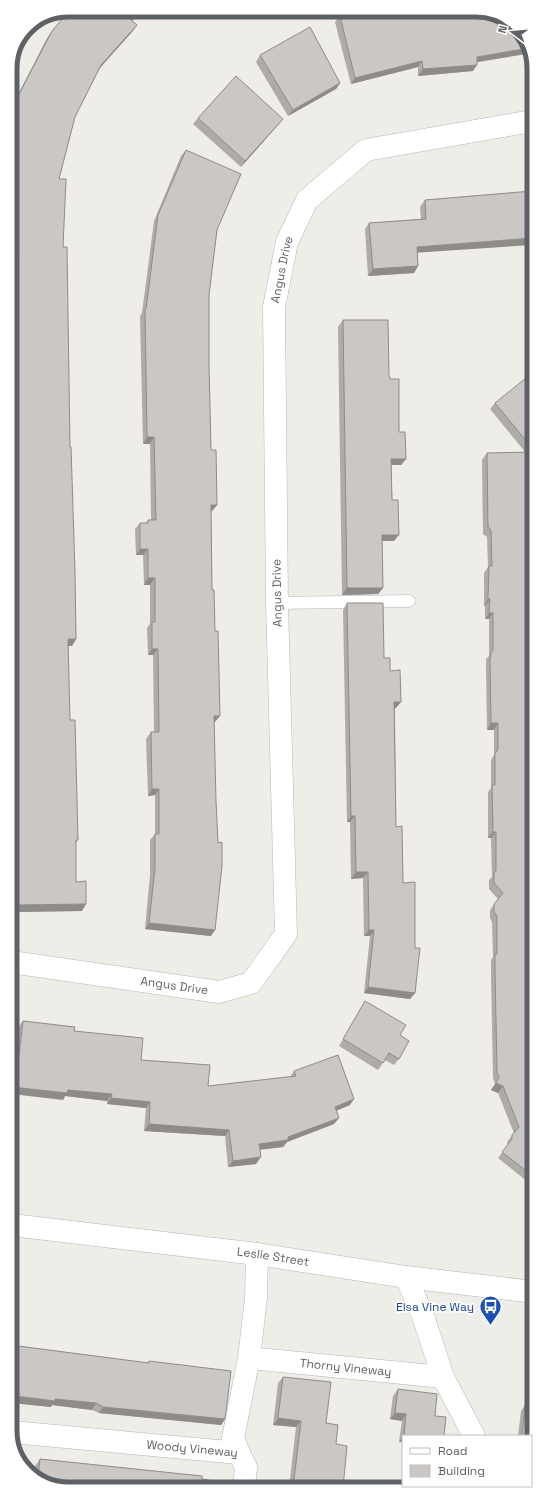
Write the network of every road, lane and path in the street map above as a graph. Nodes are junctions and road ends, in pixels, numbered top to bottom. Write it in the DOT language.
graph roads {
  1 [pos="527,122"];
  2 [pos="409,601"];
  3 [pos="277,603"];
  4 [pos="17,963"];
  5 [pos="17,1226"];
  6 [pos="257,1254"];
  7 [pos="406,1277"];
  8 [pos="527,1291"];
  9 [pos="249,1358"];
  10 [pos="443,1377"];
  11 [pos="473,1435"];
  12 [pos="17,1438"];
  13 [pos="239,1453"];
  14 [pos="245,1482"];
  1 -- 3 [label="street, Angus Drive"];
  2 -- 3 [label="lane"];
  3 -- 4 [label="street, Angus Drive"];
  5 -- 6 [label="street, Leslie Street"];
  6 -- 7 [label="street, Leslie Street"];
  6 -- 9 [label="street, Woody Vineway"];
  7 -- 8 [label="street, Leslie Street"];
  7 -- 10 [label="street"];
  9 -- 10 [label="street, Thorny Vineway"];
  9 -- 13 [label="street, Woody Vineway"];
  10 -- 11 [label="street"];
  12 -- 13 [label="street, Woody Vineway"];
  13 -- 14 [label="street"];
}
